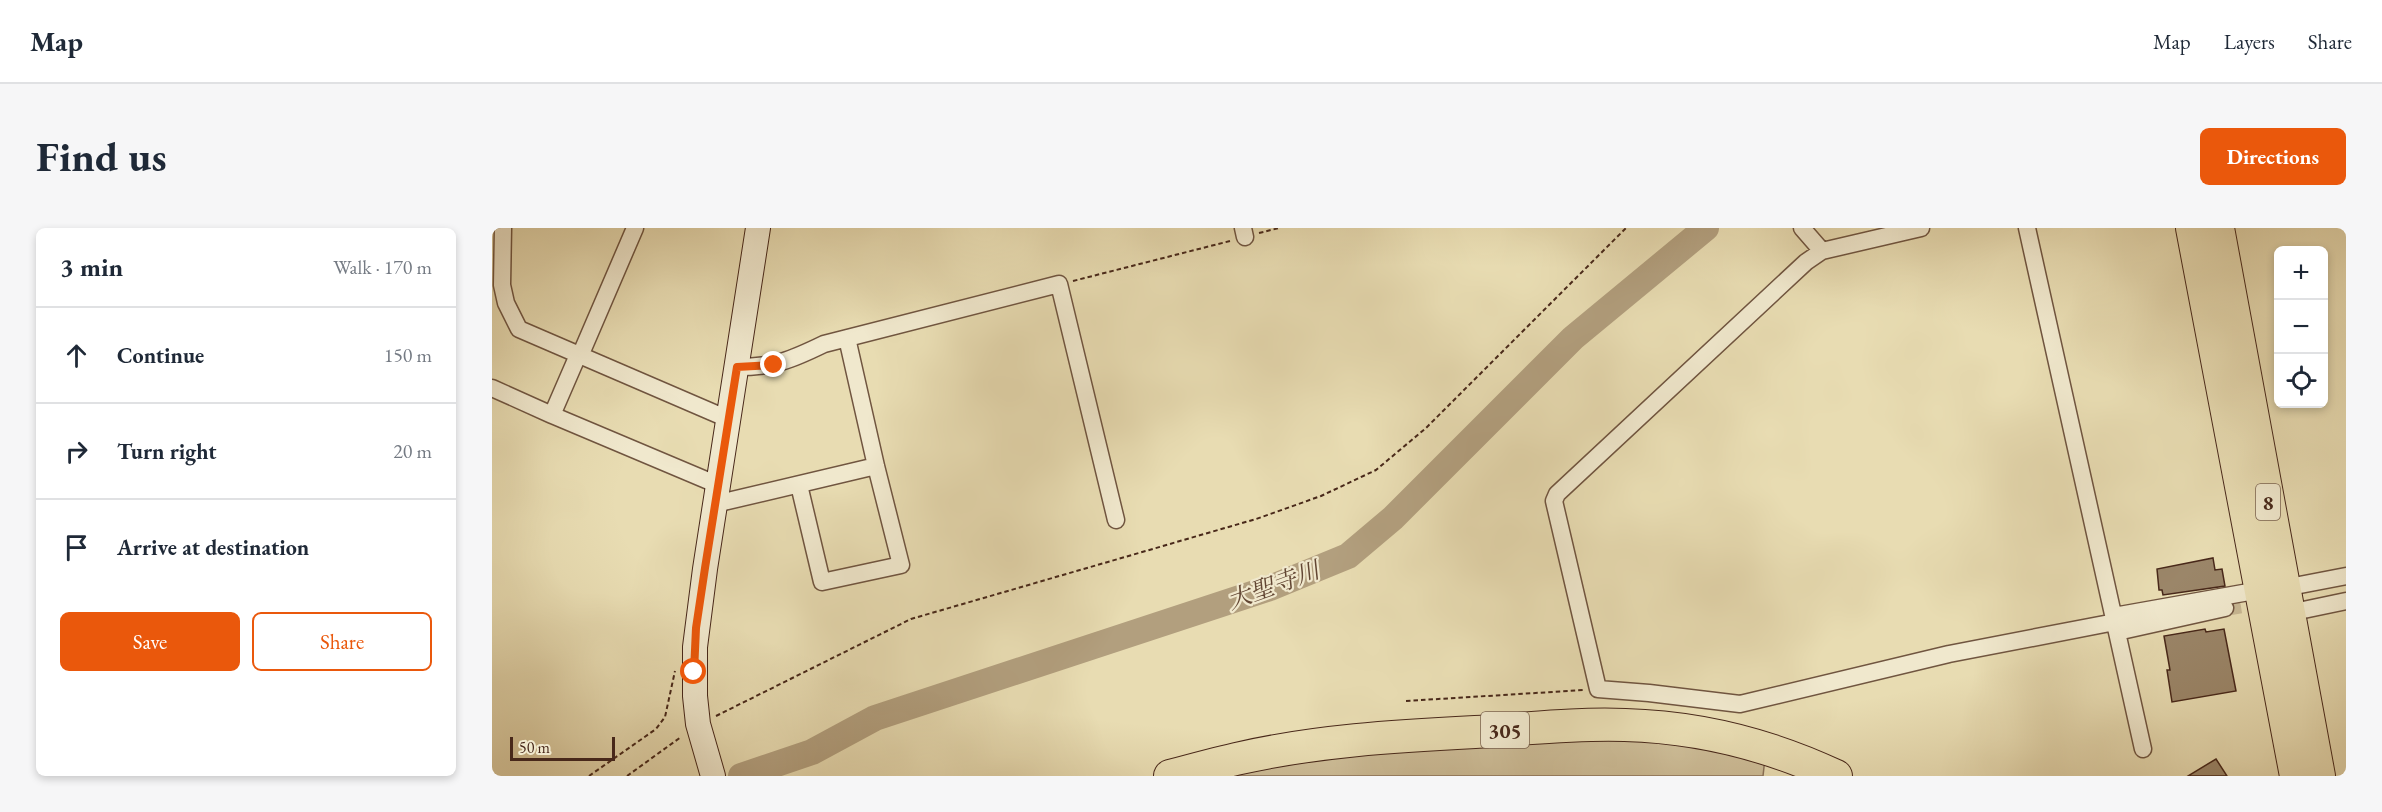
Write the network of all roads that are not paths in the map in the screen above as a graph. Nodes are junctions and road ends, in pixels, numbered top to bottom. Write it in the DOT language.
graph roads {
  1 [pos="635,228"];
  2 [pos="758,228"];
  3 [pos="1921,228"];
  4 [pos="2027,228"];
  5 [pos="2192,228"];
  6 [pos="2218,228"];
  7 [pos="504,231"];
  8 [pos="1807,233"];
  9 [pos="1822,251"];
  10 [pos="847,338"];
  11 [pos="579,355"];
  12 [pos="737,367"];
  13 [pos="492,388"];
  14 [pos="552,415"];
  15 [pos="728,419"];
  16 [pos="876,466"];
  17 [pos="799,485"];
  18 [pos="717,494"];
  19 [pos="1116,520"];
  20 [pos="2346,576"];
  21 [pos="2346,588"];
  22 [pos="2283,596"];
  23 [pos="2346,601"];
  24 [pos="2225,608"];
  25 [pos="2115,623"];
  26 [pos="2143,749"];
  27 [pos="713,776"];
  28 [pos="1170,776"];
  29 [pos="1836,776"];
  30 [pos="2296,776"];
  31 [pos="2319,776"];
  32 [pos="2331,776"];
  33 [pos="2336,776"];
  1 -- 11 [label="street"];
  2 -- 12 [label="street"];
  3 -- 9 [label="street"];
  4 -- 25 [label="street"];
  5 -- 22 [label="highway, 8"];
  6 -- 22 [label="highway, 8"];
  7 -- 11 [label="street"];
  8 -- 9 [label="street"];
  9 -- 25 [label="street"];
  10 -- 12 [label="street"];
  10 -- 16 [label="street"];
  10 -- 19 [label="street"];
  11 -- 14 [label="street"];
  11 -- 15 [label="street"];
  12 -- 15 [label="street"];
  13 -- 14 [label="street"];
  14 -- 18 [label="street"];
  15 -- 18 [label="street"];
  16 -- 17 [label="street"];
  16 -- 17 [label="street"];
  17 -- 18 [label="street"];
  18 -- 27 [label="street"];
  20 -- 22 [label="street"];
  21 -- 22 [label="street"];
  22 -- 23 [label="street"];
  22 -- 25 [label="street"];
  22 -- 30 [label="highway, 8"];
  22 -- 31 [label="highway, 8"];
  24 -- 25 [label="street"];
  25 -- 26 [label="street"];
  28 -- 29 [label="highway, 305"];
  32 -- 33 [label="street"];
}
